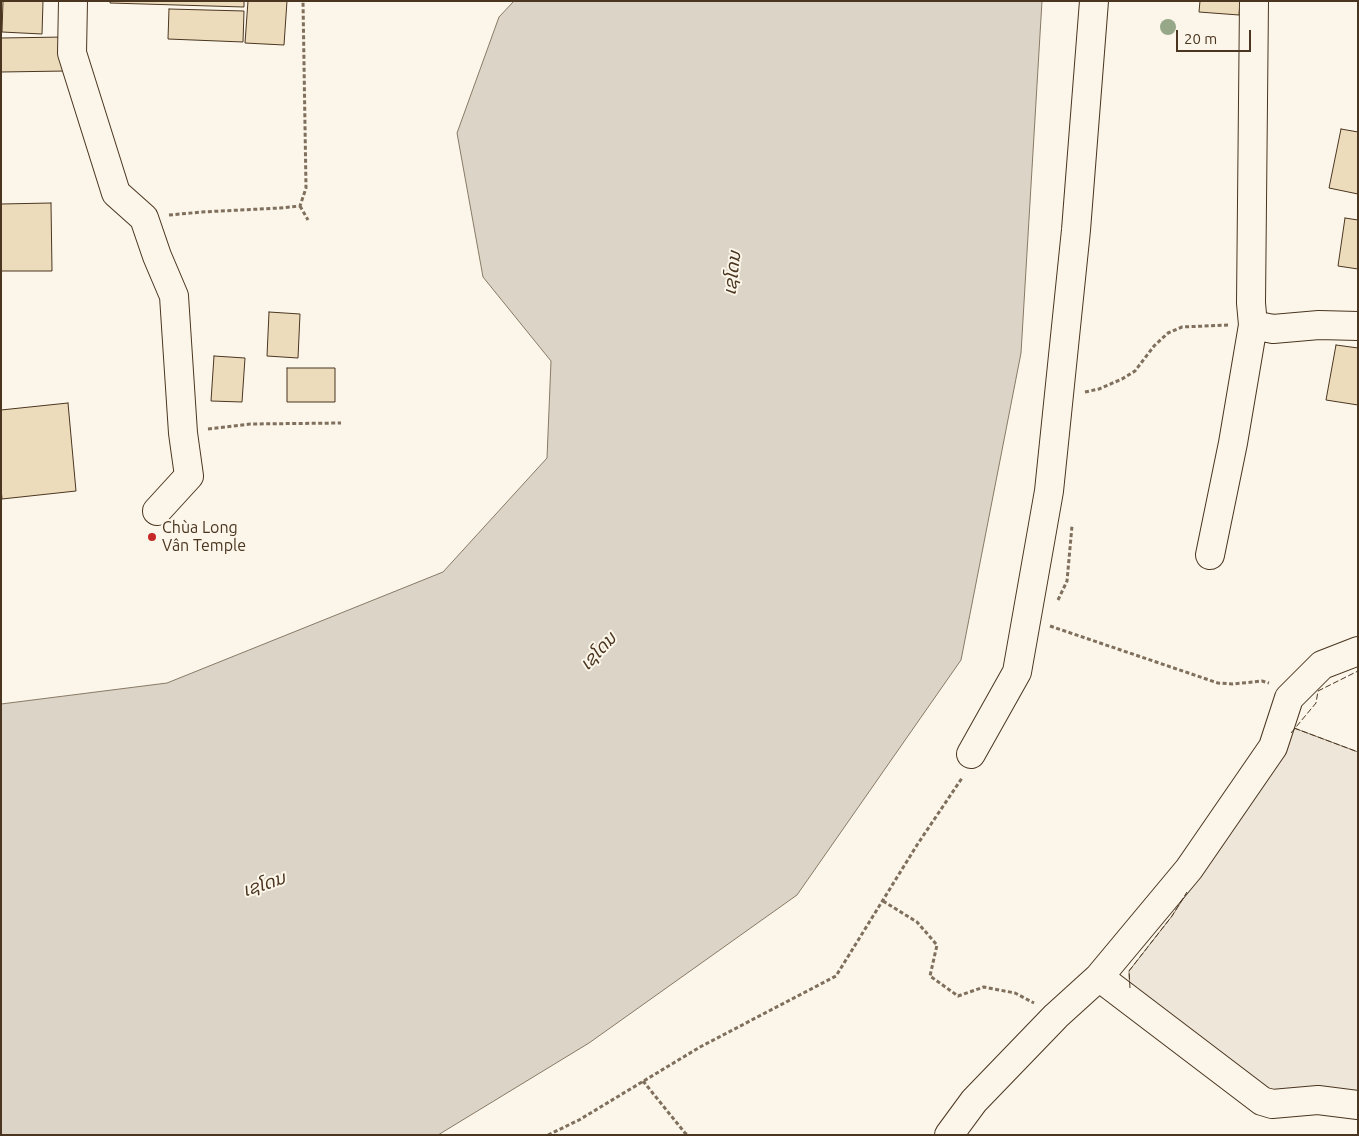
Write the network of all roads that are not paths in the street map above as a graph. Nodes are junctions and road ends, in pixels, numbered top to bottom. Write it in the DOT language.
graph roads {
  1 [pos="73,1"];
  2 [pos="1094,1"];
  3 [pos="1254,1"];
  4 [pos="1253,325"];
  5 [pos="1358,326"];
  6 [pos="157,511"];
  7 [pos="1210,555"];
  8 [pos="1358,651"];
  9 [pos="969,763"];
  10 [pos="1098,977"];
  11 [pos="1358,1105"];
  12 [pos="948,1135"];
  1 -- 6 [label="street"];
  2 -- 9 [label="street"];
  3 -- 4 [label="street"];
  4 -- 5 [label="street"];
  4 -- 7 [label="street"];
  8 -- 10 [label="street"];
  10 -- 11 [label="street"];
  10 -- 12 [label="street"];
}
